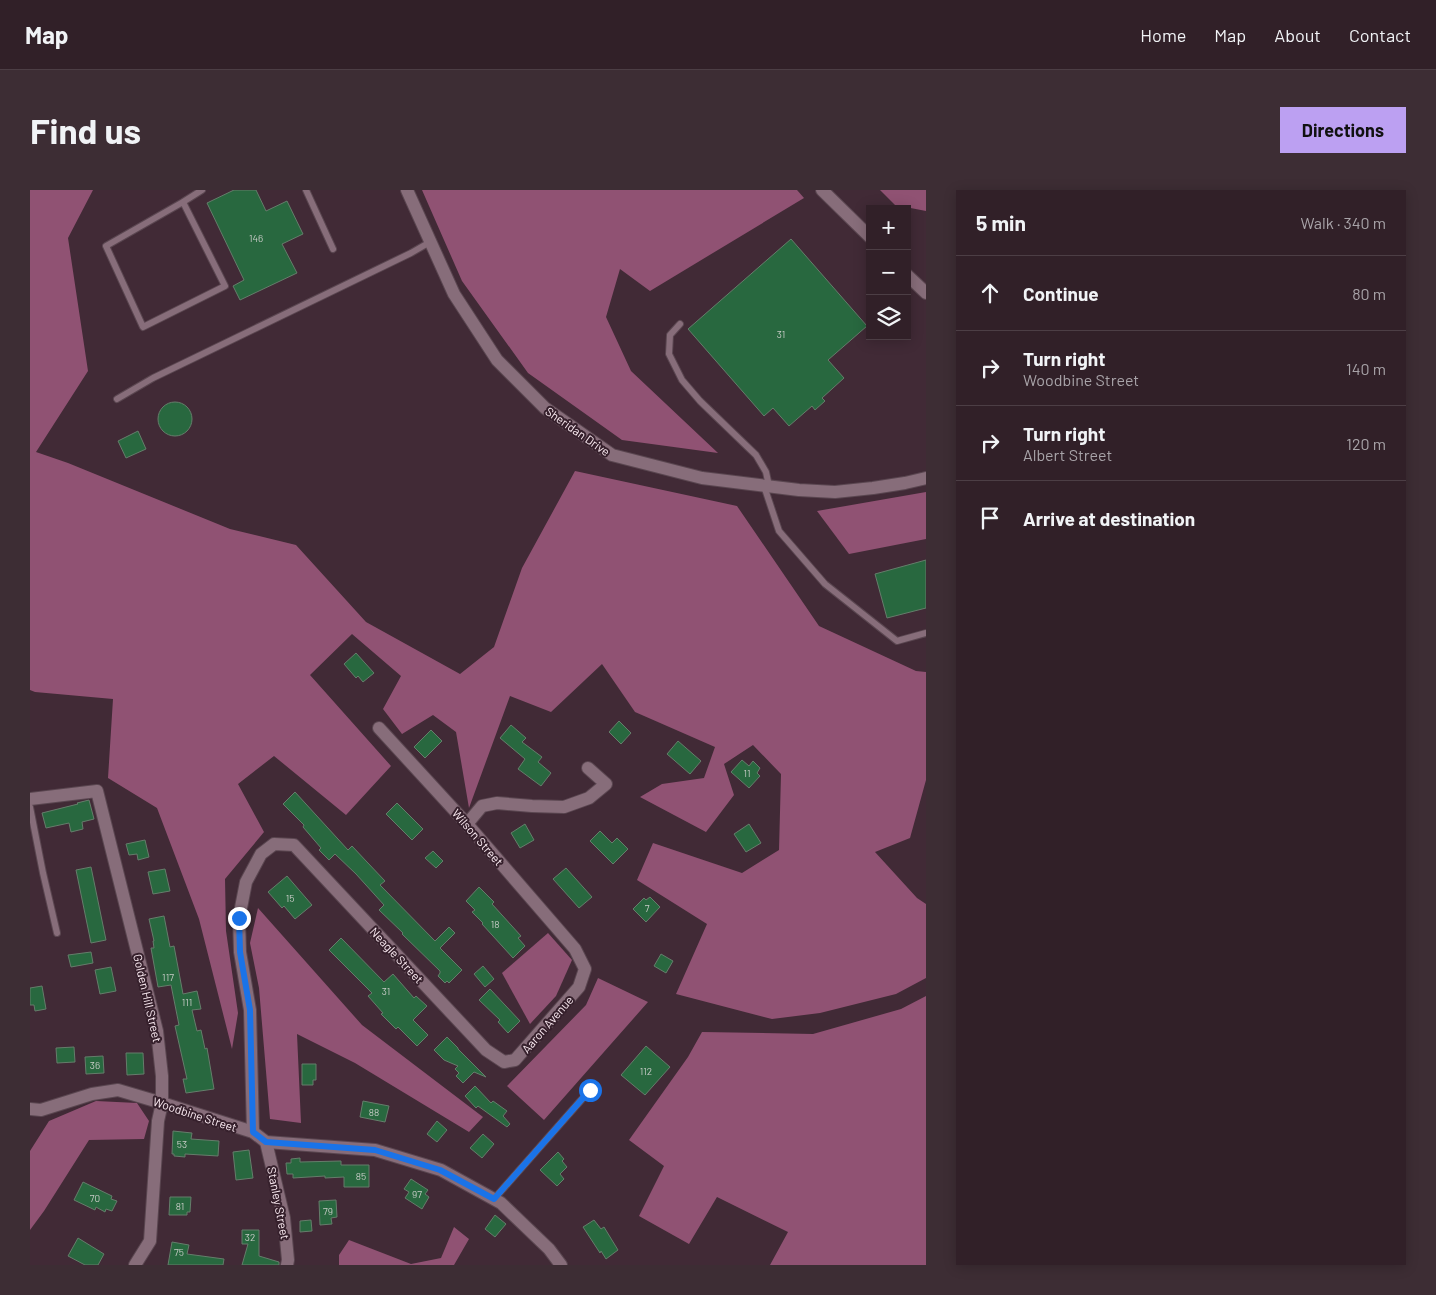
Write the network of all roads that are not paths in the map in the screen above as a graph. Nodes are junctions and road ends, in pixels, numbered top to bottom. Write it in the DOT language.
graph roads {
  1 [pos="202,190"];
  2 [pos="306,190"];
  3 [pos="406,190"];
  4 [pos="822,190"];
  5 [pos="183,202"];
  6 [pos="866,233"];
  7 [pos="430,242"];
  8 [pos="333,248"];
  9 [pos="911,279"];
  10 [pos="926,293"];
  11 [pos="680,324"];
  12 [pos="117,398"];
  13 [pos="926,478"];
  14 [pos="766,486"];
  15 [pos="926,634"];
  16 [pos="379,728"];
  17 [pos="588,768"];
  18 [pos="30,799"];
  19 [pos="30,807"];
  20 [pos="467,824"];
  21 [pos="57,933"];
  22 [pos="575,949"];
  23 [pos="504,1062"];
  24 [pos="590,1090"];
  25 [pos="162,1103"];
  26 [pos="30,1109"];
  27 [pos="253,1132"];
  28 [pos="266,1142"];
  29 [pos="494,1199"];
  30 [pos="135,1265"];
  31 [pos="287,1265"];
  32 [pos="561,1265"];
  1 -- 5 [label="lane"];
  2 -- 8 [label="lane"];
  3 -- 7 [label="street, Sheridan Drive"];
  4 -- 6 [label="street"];
  5 -- 5 [label="lane"];
  7 -- 12 [label="lane"];
  7 -- 14 [label="street, Sheridan Drive"];
  9 -- 10 [label="street"];
  11 -- 14 [label="lane"];
  13 -- 14 [label="street, Sheridan Drive"];
  14 -- 15 [label="lane"];
  16 -- 20 [label="street, Wilson Street"];
  17 -- 20 [label="street"];
  18 -- 25 [label="street, Golden Hill Street"];
  19 -- 21 [label="lane"];
  20 -- 22 [label="street, Wilson Street"];
  22 -- 23 [label="street, Aaron Avenue"];
  23 -- 27 [label="street, Neagle Street"];
  24 -- 29 [label="lane"];
  25 -- 26 [label="street, Woodbine Street"];
  25 -- 27 [label="street, Woodbine Street"];
  25 -- 30 [label="street, Golden Hill Street"];
  27 -- 28 [label="street, Woodbine Street"];
  28 -- 29 [label="street"];
  28 -- 31 [label="street, Stanley Street"];
  29 -- 32 [label="street"];
}
